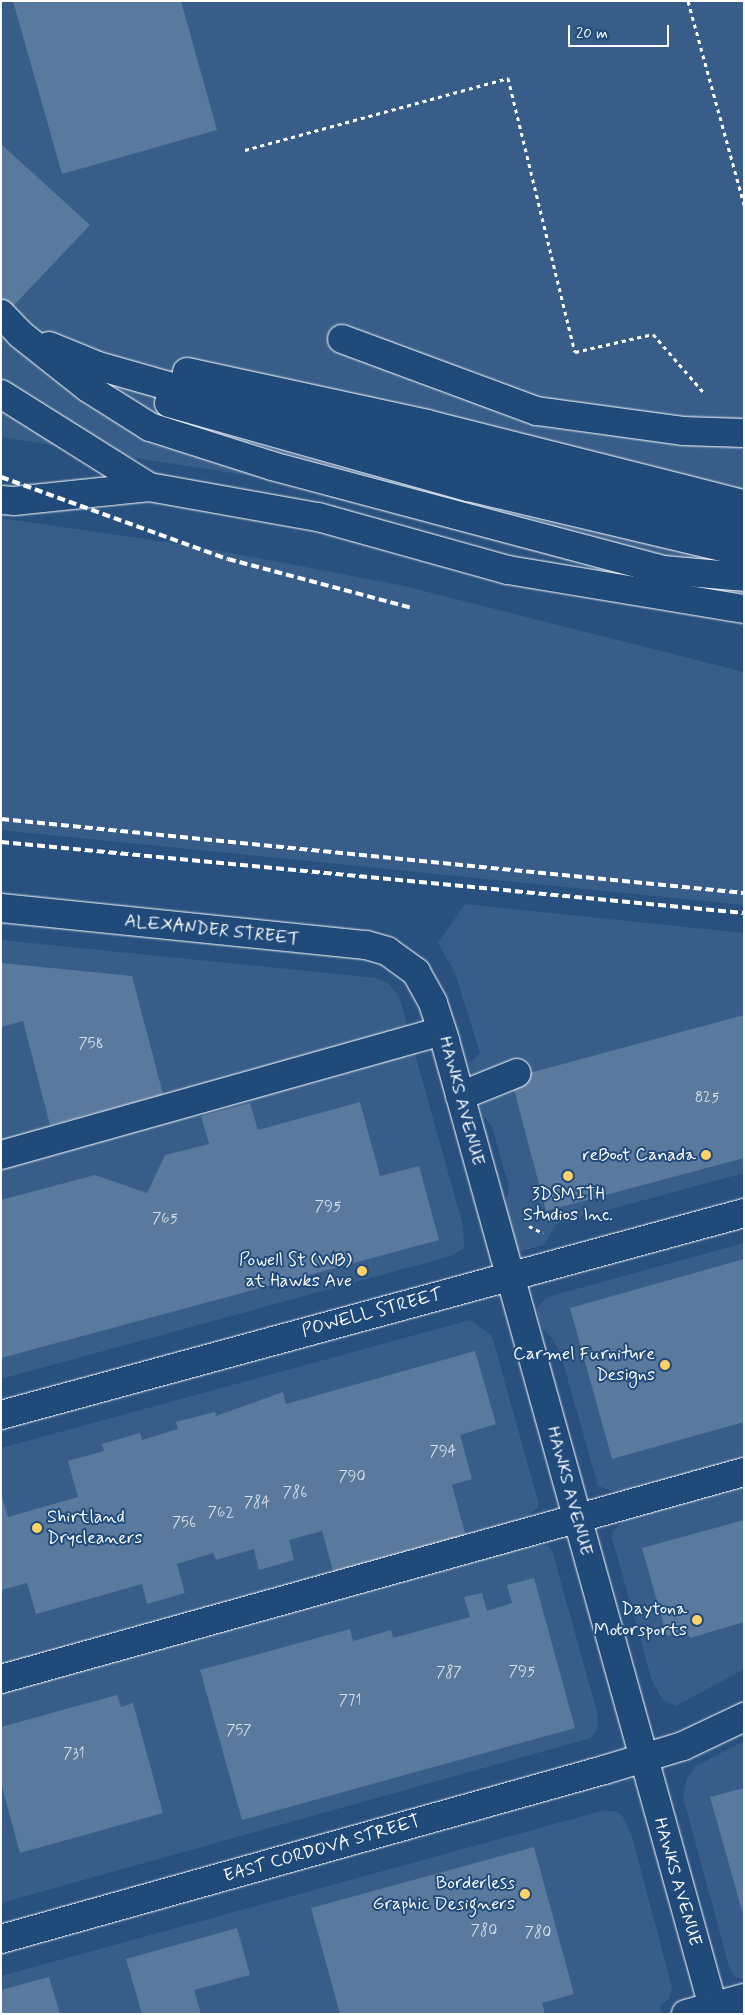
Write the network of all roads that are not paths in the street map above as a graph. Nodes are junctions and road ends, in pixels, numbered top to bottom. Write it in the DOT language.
graph roads {
  1 [pos="1,314"];
  2 [pos="20,334"];
  3 [pos="342,339"];
  4 [pos="98,366"];
  5 [pos="1,394"];
  6 [pos="744,433"];
  7 [pos="149,487"];
  8 [pos="1,500"];
  9 [pos="744,504"];
  10 [pos="744,530"];
  11 [pos="744,552"];
  12 [pos="744,577"];
  13 [pos="744,609"];
  14 [pos="1,908"];
  15 [pos="416,972"];
  16 [pos="442,1031"];
  17 [pos="517,1073"];
  18 [pos="460,1096"];
  19 [pos="1,1155"];
  20 [pos="744,1213"];
  21 [pos="509,1276"];
  22 [pos="1,1415"];
  23 [pos="744,1472"];
  24 [pos="576,1518"];
  25 [pos="1,1679"];
  26 [pos="744,1717"];
  27 [pos="642,1758"];
  28 [pos="1,1939"];
  29 [pos="744,1998"];
  30 [pos="714,2010"];
  31 [pos="686,2014"];
  1 -- 2 [label="main road"];
  2 -- 4 [label="main road"];
  2 -- 9 [label="main road"];
  2 -- 12 [label="main road"];
  3 -- 6 [label="main road"];
  4 -- 10 [label="main road"];
  4 -- 11 [label="main road"];
  5 -- 7 [label="main road"];
  7 -- 8 [label="main road"];
  7 -- 13 [label="main road"];
  14 -- 15 [label="main road, ALEXANDER STREET"];
  15 -- 16 [label="main road, HAWKS AVENUE"];
  16 -- 18 [label="main road, HAWKS AVENUE"];
  16 -- 19 [label="main road"];
  17 -- 18 [label="main road"];
  18 -- 21 [label="main road, HAWKS AVENUE"];
  20 -- 21 [label="main road, POWELL STREET"];
  21 -- 22 [label="main road, POWELL STREET"];
  21 -- 24 [label="main road, HAWKS AVENUE"];
  23 -- 24 [label="main road"];
  24 -- 25 [label="main road"];
  24 -- 27 [label="main road, HAWKS AVENUE"];
  26 -- 27 [label="main road, EAST CORDOVA STREET"];
  27 -- 28 [label="main road, EAST CORDOVA STREET"];
  27 -- 30 [label="main road, HAWKS AVENUE"];
  29 -- 30 [label="main road"];
  30 -- 31 [label="main road"];
}
